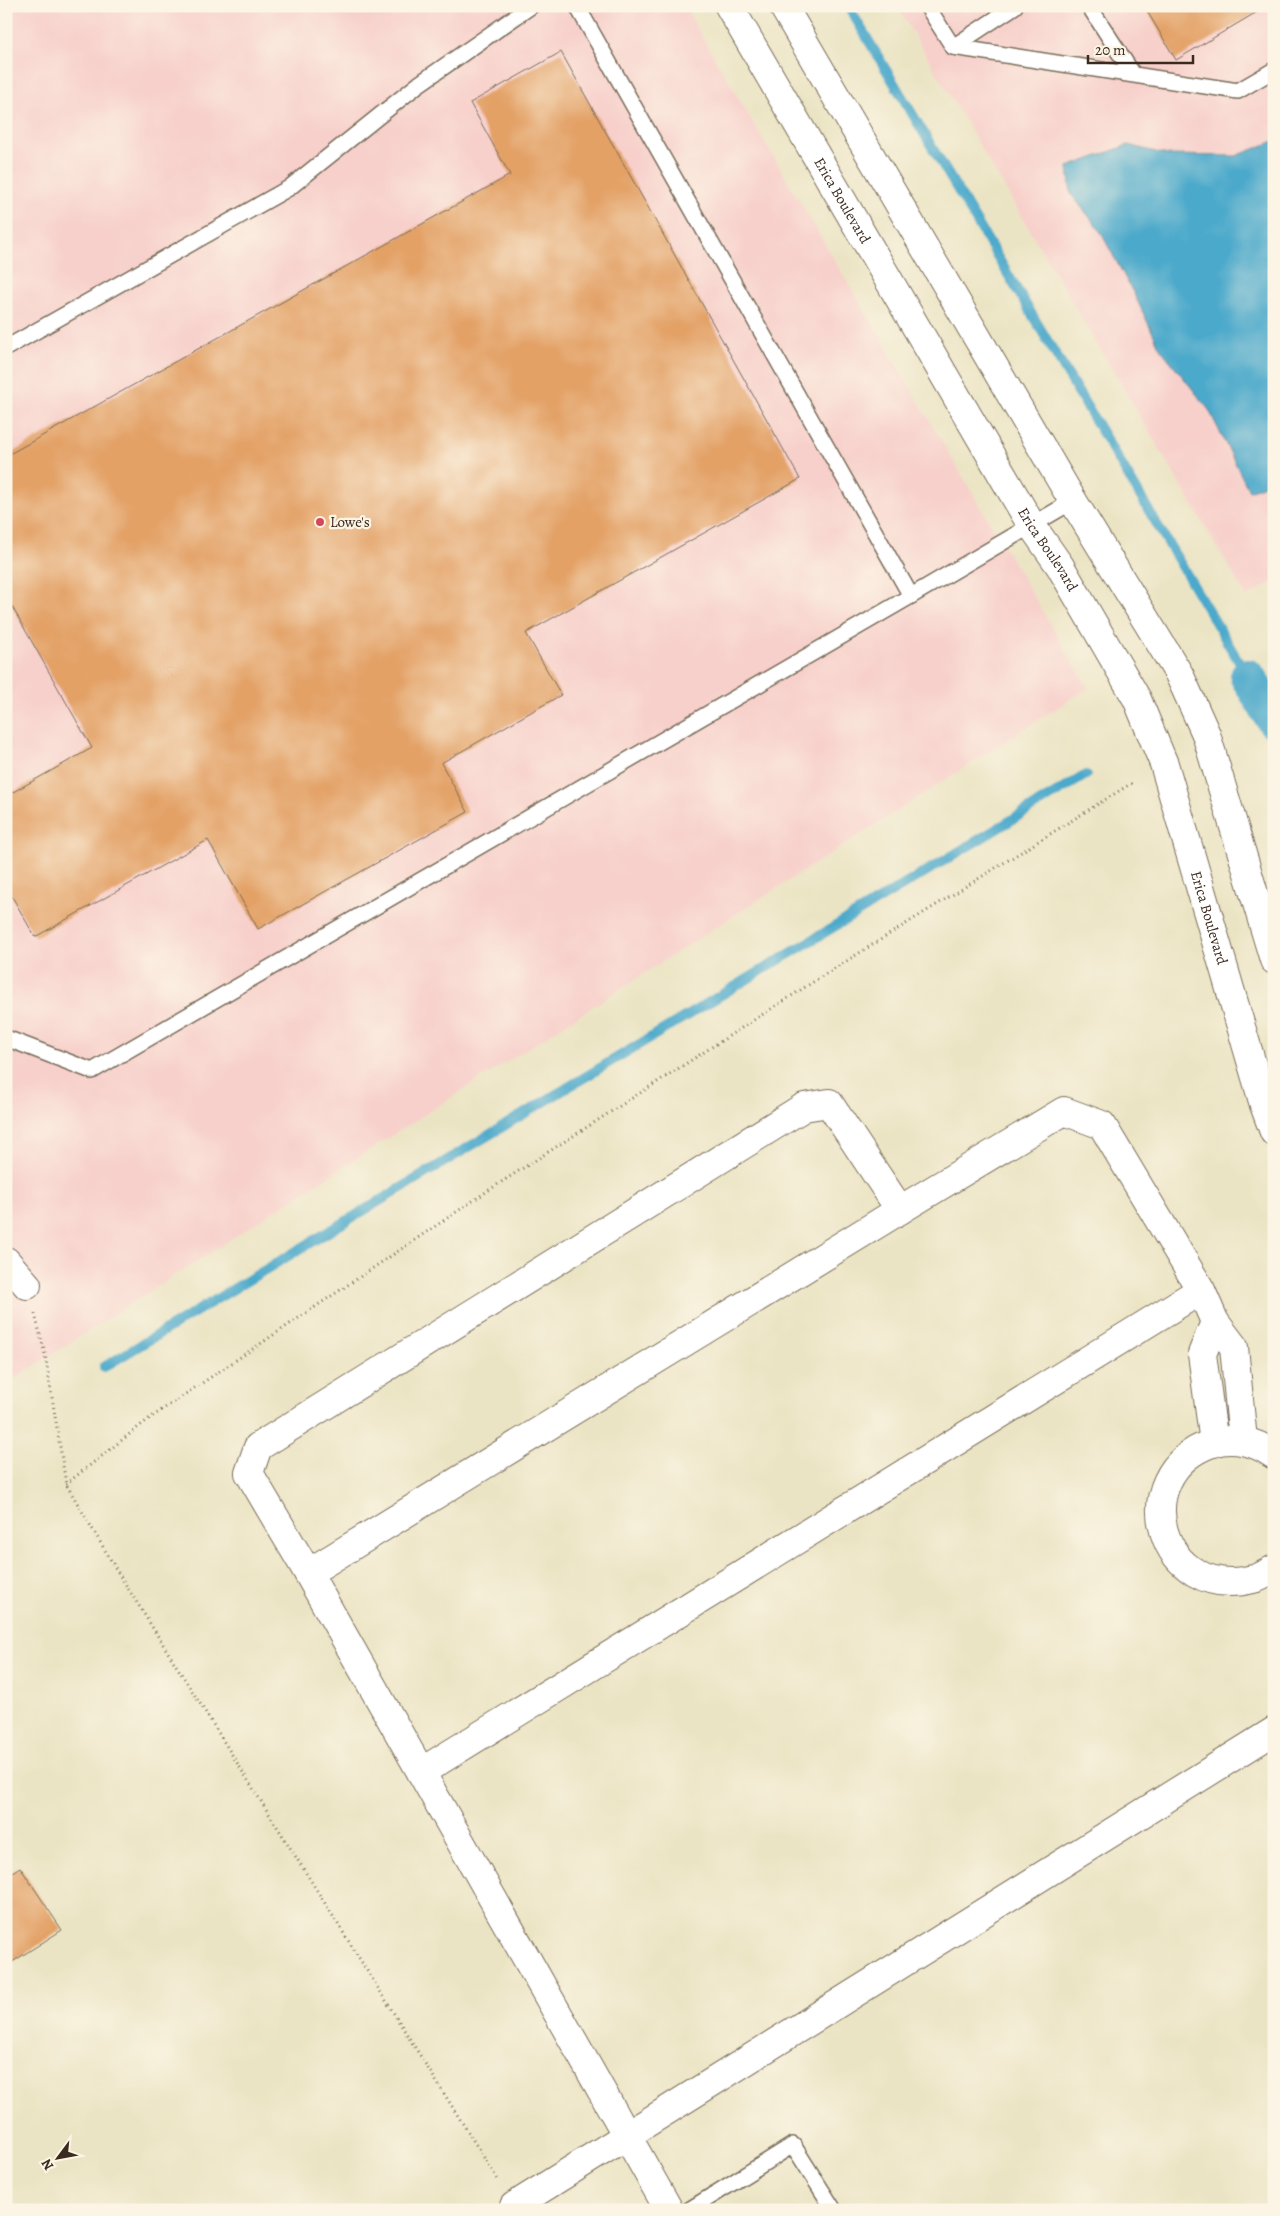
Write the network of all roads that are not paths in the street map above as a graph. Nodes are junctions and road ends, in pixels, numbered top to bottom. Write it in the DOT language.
graph roads {
  1 [pos="531,6"];
  2 [pos="577,6"];
  3 [pos="730,6"];
  4 [pos="782,6"];
  5 [pos="926,6"];
  6 [pos="1015,6"];
  7 [pos="1089,6"];
  8 [pos="953,46"];
  9 [pos="1274,70"];
  10 [pos="1132,74"];
  11 [pos="6,348"];
  12 [pos="1074,501"];
  13 [pos="1032,526"];
  14 [pos="911,596"];
  15 [pos="1274,960"];
  16 [pos="6,1038"];
  17 [pos="1274,1132"];
  18 [pos="900,1210"];
  19 [pos="6,1261"];
  20 [pos="27,1285"];
  21 [pos="1201,1290"];
  22 [pos="1215,1322"];
  23 [pos="1243,1441"];
  24 [pos="1214,1443"];
  25 [pos="1274,1455"];
  26 [pos="1274,1569"];
  27 [pos="308,1573"];
  28 [pos="1274,1731"];
  29 [pos="422,1772"];
  30 [pos="629,2136"];
  31 [pos="514,2206"];
  32 [pos="669,2210"];
  33 [pos="689,2210"];
  34 [pos="834,2210"];
  1 -- 11 [label="lane"];
  2 -- 14 [label="lane"];
  3 -- 13 [label="street, Erica Boulevard"];
  4 -- 12 [label="street"];
  5 -- 8 [label="lane"];
  6 -- 8 [label="lane"];
  7 -- 10 [label="lane"];
  8 -- 10 [label="lane"];
  9 -- 10 [label="lane"];
  12 -- 13 [label="lane"];
  12 -- 15 [label="street"];
  13 -- 14 [label="lane"];
  13 -- 17 [label="street, Erica Boulevard"];
  14 -- 16 [label="lane"];
  18 -- 21 [label="street"];
  18 -- 27 [label="street"];
  18 -- 27 [label="street"];
  19 -- 20 [label="street"];
  21 -- 22 [label="street"];
  21 -- 29 [label="street"];
  22 -- 23 [label="street"];
  22 -- 24 [label="street"];
  23 -- 24 [label="street"];
  23 -- 25 [label="street"];
  24 -- 26 [label="street"];
  27 -- 29 [label="street"];
  28 -- 30 [label="street"];
  29 -- 30 [label="street"];
  30 -- 31 [label="street"];
  30 -- 32 [label="street"];
  33 -- 34 [label="lane"];
}
